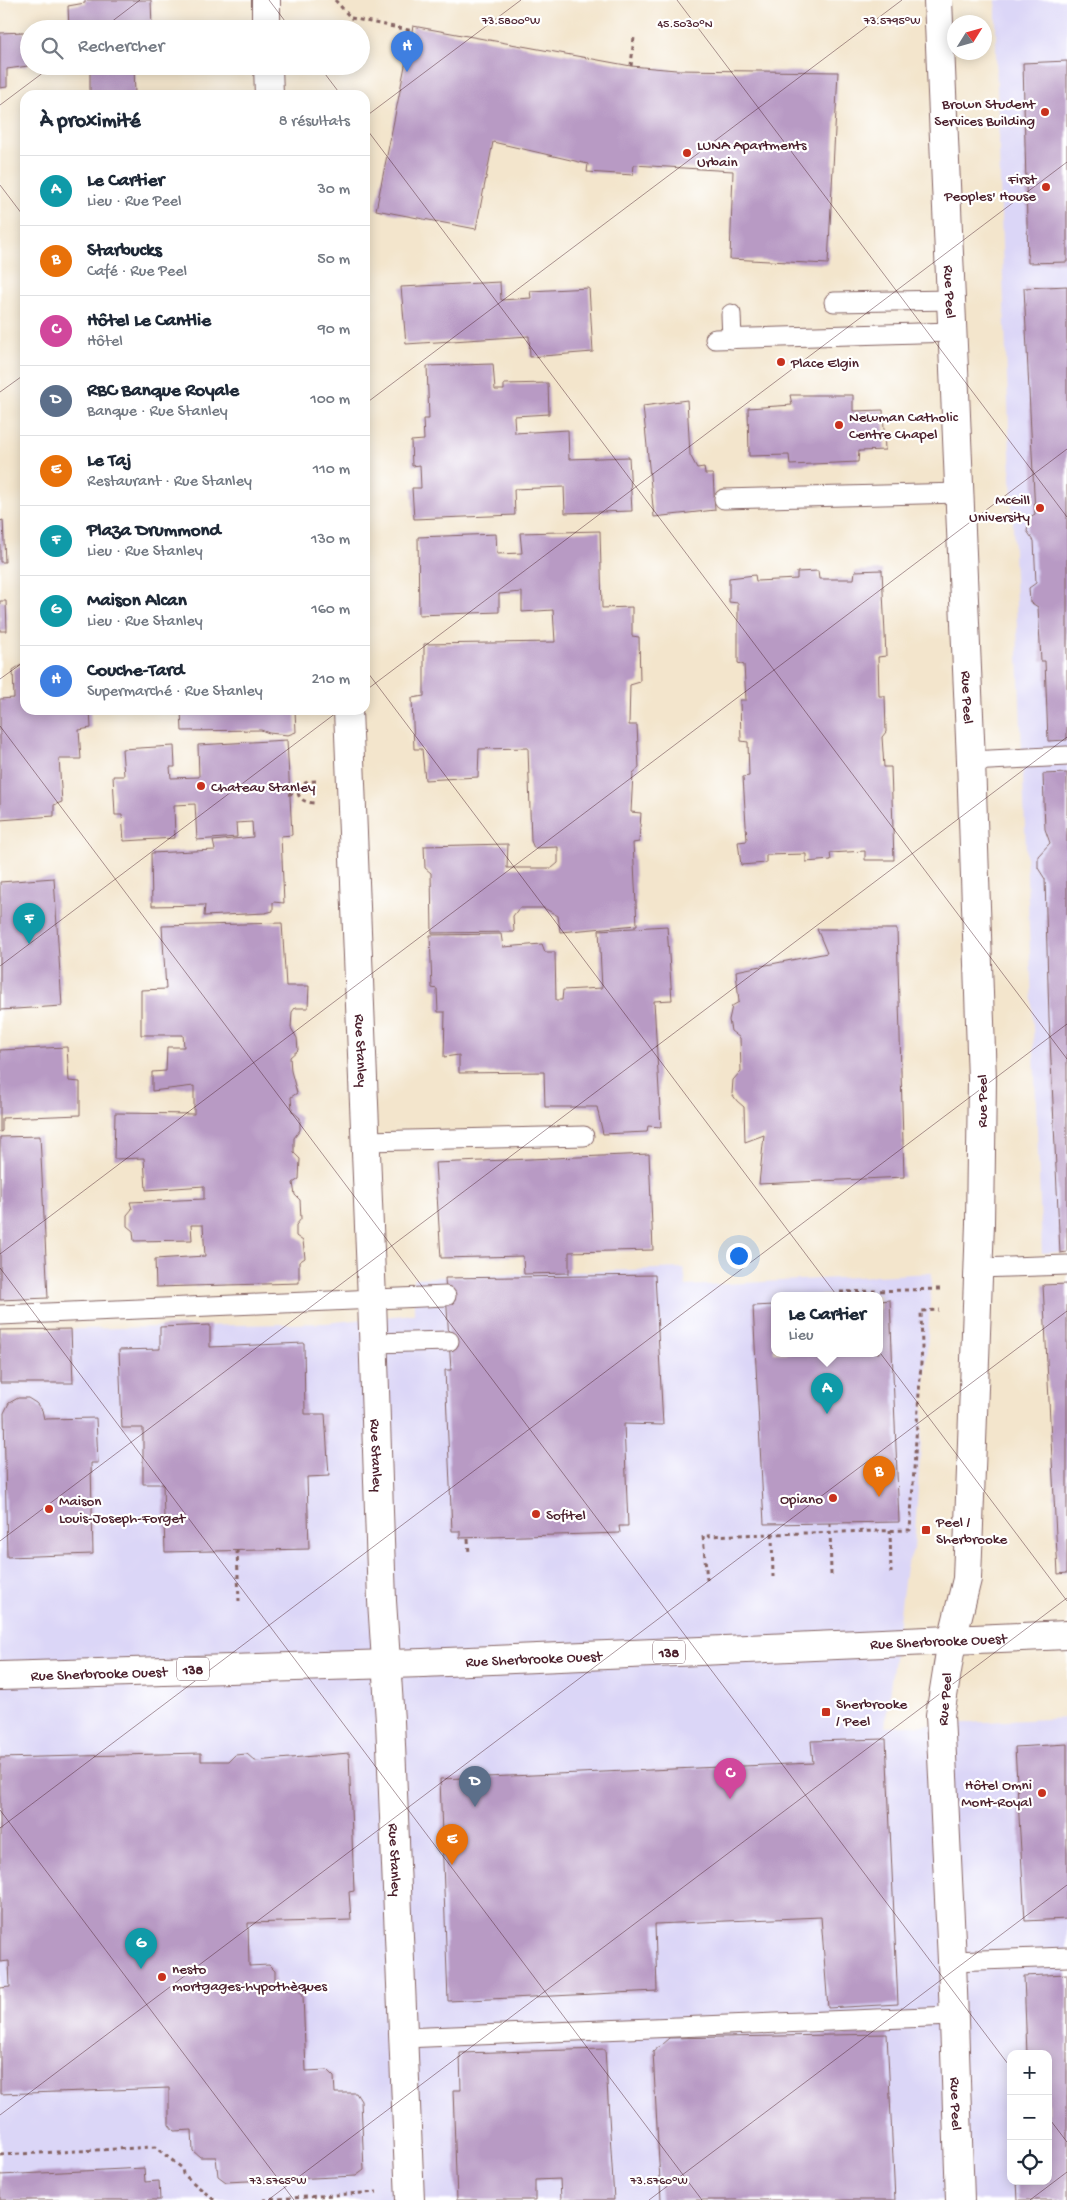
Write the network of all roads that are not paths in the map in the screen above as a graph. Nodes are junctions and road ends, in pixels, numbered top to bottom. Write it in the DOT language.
graph roads {
  1 [pos="266,0"];
  2 [pos="938,0"];
  3 [pos="266,20"];
  4 [pos="268,75"];
  5 [pos="269,90"];
  6 [pos="952,300"];
  7 [pos="834,302"];
  8 [pos="731,314"];
  9 [pos="953,332"];
  10 [pos="960,493"];
  11 [pos="724,499"];
  12 [pos="348,715"];
  13 [pos="1067,756"];
  14 [pos="971,760"];
  15 [pos="584,1136"];
  16 [pos="366,1142"];
  17 [pos="1067,1265"];
  18 [pos="978,1268"];
  19 [pos="446,1296"];
  20 [pos="372,1300"];
  21 [pos="0,1315"];
  22 [pos="449,1341"];
  23 [pos="374,1344"];
  24 [pos="1067,1636"];
  25 [pos="952,1640"];
  26 [pos="386,1664"];
  27 [pos="0,1676"];
  28 [pos="1067,1957"];
  29 [pos="952,1961"];
  30 [pos="953,2016"];
  31 [pos="403,2038"];
  32 [pos="410,2200"];
  33 [pos="960,2200"];
  1 -- 3 [label="street"];
  2 -- 6 [label="street, Rue Peel"];
  4 -- 5 [label="street"];
  6 -- 7 [label="lane"];
  6 -- 9 [label="street, Rue Peel"];
  8 -- 9 [label="lane"];
  9 -- 10 [label="street, Rue Peel"];
  10 -- 11 [label="lane"];
  10 -- 14 [label="street, Rue Peel"];
  12 -- 16 [label="street, Rue Stanley"];
  13 -- 14 [label="lane"];
  14 -- 18 [label="street, Rue Peel"];
  15 -- 16 [label="lane"];
  16 -- 20 [label="street, Rue Stanley"];
  17 -- 18 [label="lane"];
  18 -- 25 [label="street, Rue Peel"];
  19 -- 20 [label="lane"];
  20 -- 21 [label="lane"];
  20 -- 23 [label="street, Rue Stanley"];
  22 -- 23 [label="lane"];
  23 -- 26 [label="street, Rue Stanley"];
  24 -- 25 [label="street, Rue Sherbrooke Ouest / 138"];
  25 -- 26 [label="street, Rue Sherbrooke Ouest / 138"];
  25 -- 29 [label="street, Rue Peel"];
  26 -- 27 [label="street, Rue Sherbrooke Ouest / 138"];
  26 -- 31 [label="street, Rue Stanley"];
  28 -- 29 [label="lane"];
  29 -- 30 [label="street, Rue Peel"];
  30 -- 31 [label="lane"];
  30 -- 33 [label="street, Rue Peel"];
  31 -- 32 [label="street, Rue Stanley"];
}
